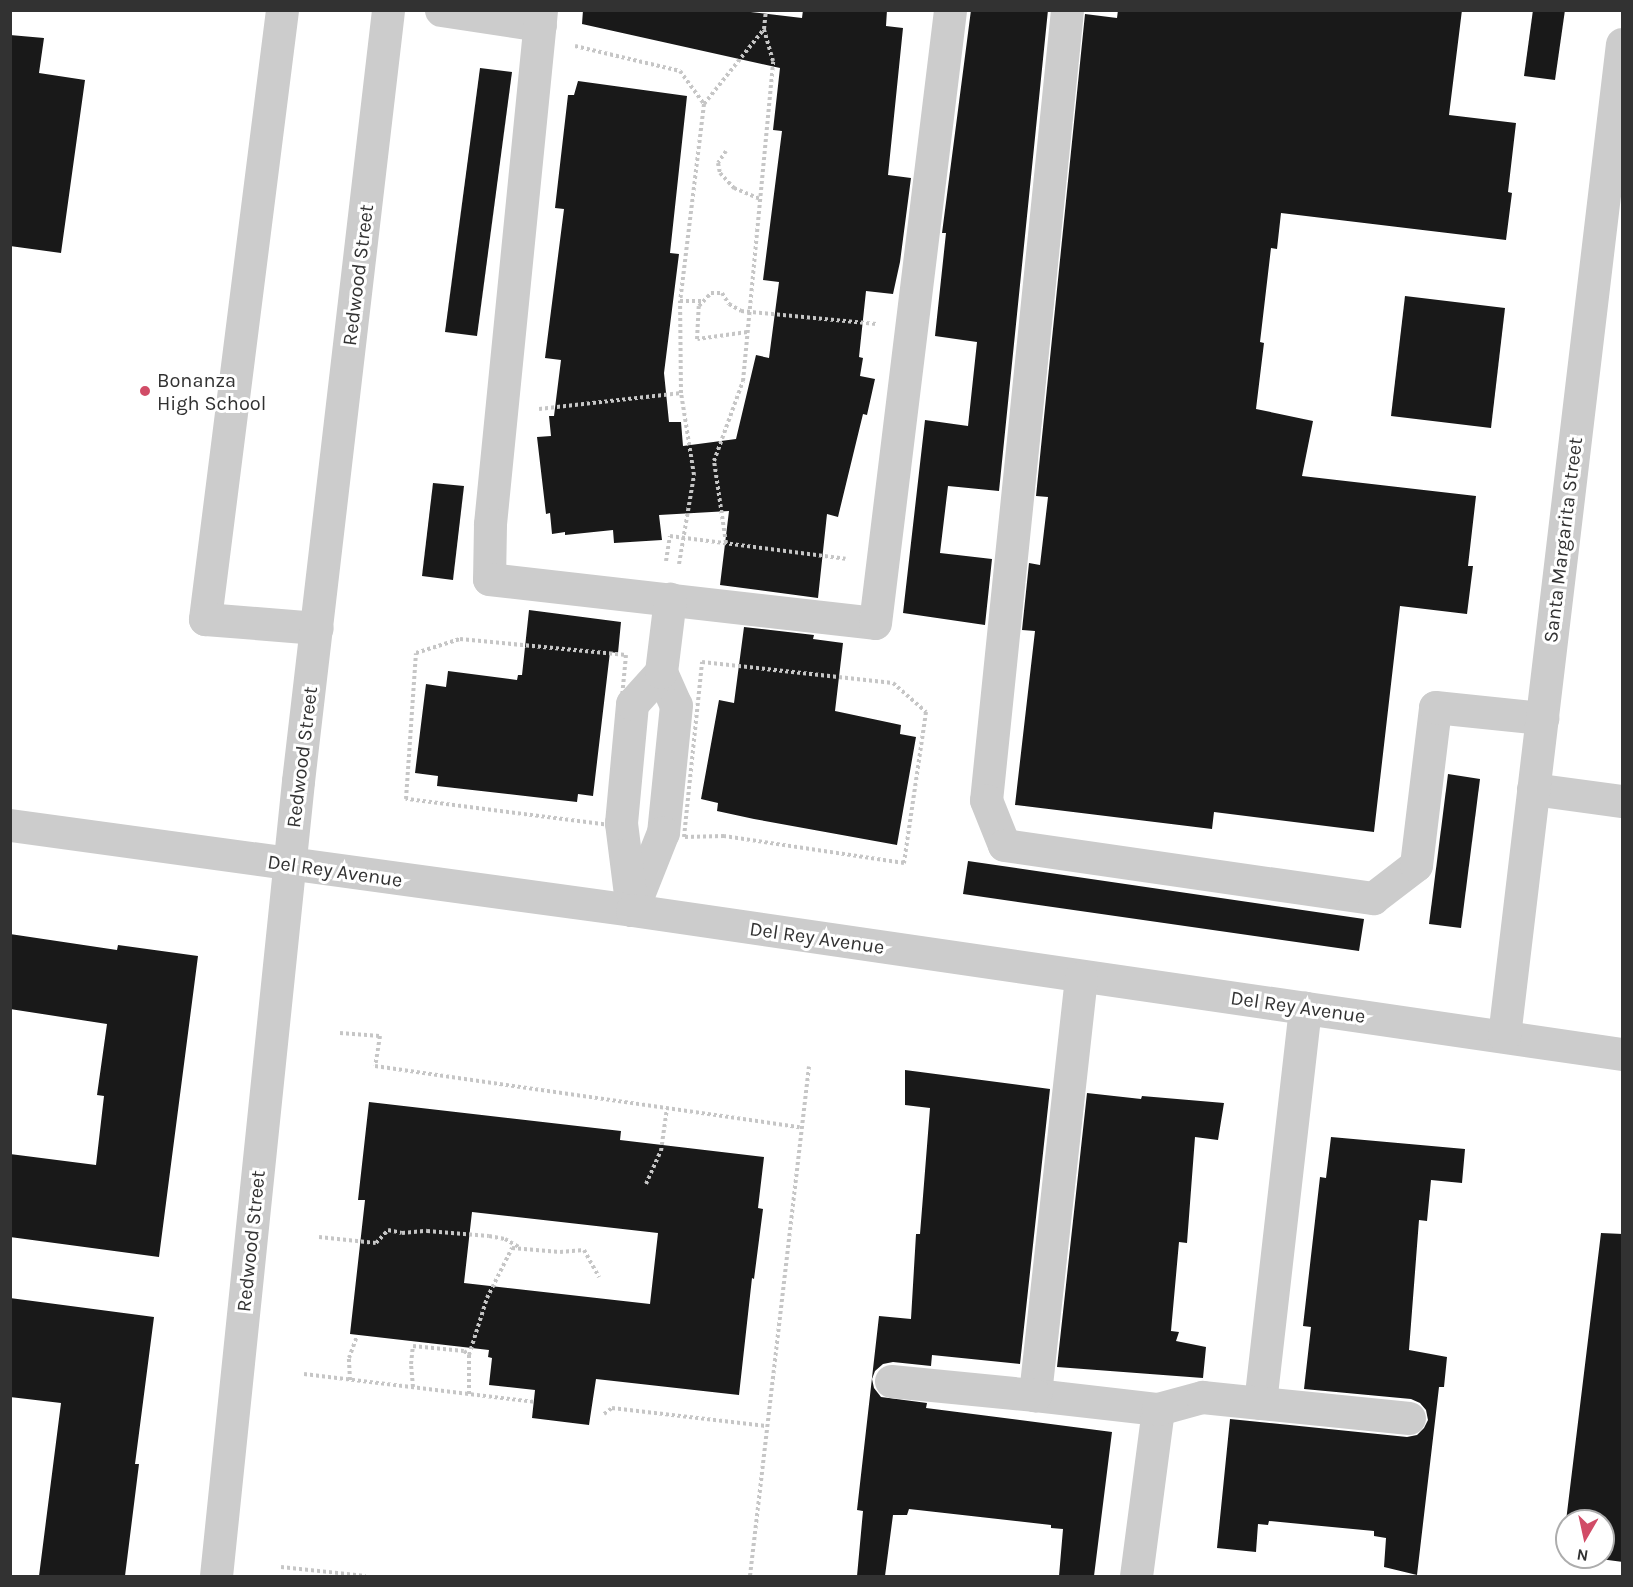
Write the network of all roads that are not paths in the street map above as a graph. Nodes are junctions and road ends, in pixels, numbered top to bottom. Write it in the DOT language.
graph roads {
  1 [pos="282,10"];
  2 [pos="388,10"];
  3 [pos="441,10"];
  4 [pos="950,10"];
  5 [pos="1066,10"];
  6 [pos="549,26"];
  7 [pos="1623,44"];
  8 [pos="667,585"];
  9 [pos="317,628"];
  10 [pos="661,672"];
  11 [pos="1542,718"];
  12 [pos="1533,789"];
  13 [pos="1623,801"];
  14 [pos="10,825"];
  15 [pos="290,865"];
  16 [pos="632,910"];
  17 [pos="1081,977"];
  18 [pos="1305,1008"];
  19 [pos="1504,1036"];
  20 [pos="1623,1054"];
  21 [pos="891,1381"];
  22 [pos="1035,1395"];
  23 [pos="1260,1403"];
  24 [pos="1158,1409"];
  25 [pos="1409,1418"];
  26 [pos="216,1576"];
  27 [pos="1136,1576"];
  1 -- 9 [label="street"];
  2 -- 9 [label="street, Redwood Street"];
  3 -- 6 [label="street"];
  4 -- 8 [label="street"];
  5 -- 11 [label="street"];
  6 -- 8 [label="street"];
  7 -- 11 [label="street, Santa Margarita Street"];
  8 -- 10 [label="street"];
  9 -- 15 [label="street, Redwood Street"];
  10 -- 16 [label="street"];
  10 -- 16 [label="street"];
  11 -- 12 [label="street, Santa Margarita Street"];
  12 -- 13 [label="street"];
  12 -- 19 [label="street, Santa Margarita Street"];
  14 -- 15 [label="street, Del Rey Avenue"];
  15 -- 16 [label="street, Del Rey Avenue"];
  15 -- 26 [label="street, Redwood Street"];
  16 -- 17 [label="street, Del Rey Avenue"];
  17 -- 18 [label="street, Del Rey Avenue"];
  17 -- 22 [label="street"];
  18 -- 19 [label="street, Del Rey Avenue"];
  18 -- 23 [label="street"];
  19 -- 20 [label="street, Del Rey Avenue"];
  21 -- 22 [label="street"];
  22 -- 24 [label="street"];
  23 -- 24 [label="street"];
  23 -- 25 [label="street"];
  24 -- 27 [label="street"];
}
